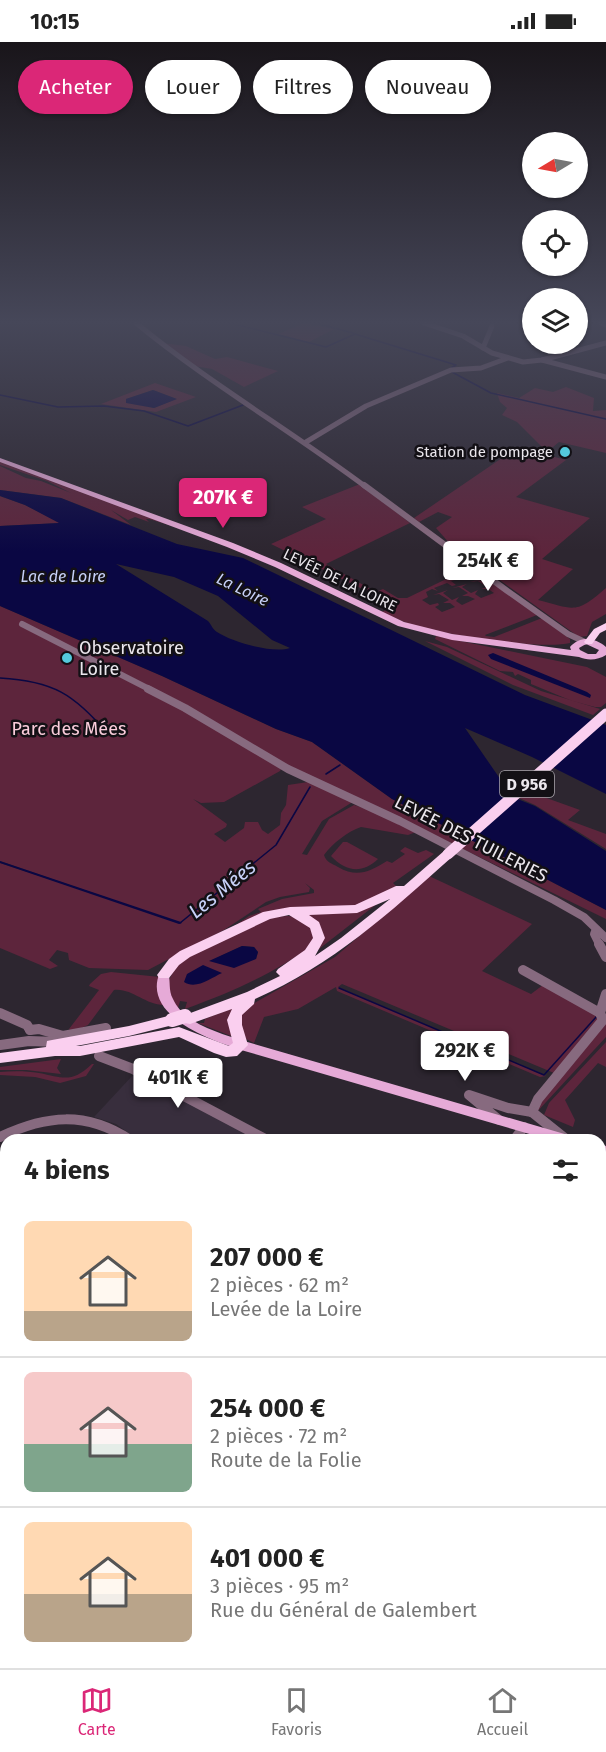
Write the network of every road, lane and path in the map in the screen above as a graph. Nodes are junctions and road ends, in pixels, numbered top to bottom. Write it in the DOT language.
graph roads {
  1 [pos="240,399"];
  2 [pos="383,399"];
  3 [pos="306,442"];
  4 [pos="0,460"];
  5 [pos="22,624"];
  6 [pos="606,628"];
  7 [pos="568,634"];
  8 [pos="587,642"];
  9 [pos="576,649"];
  10 [pos="604,651"];
  11 [pos="604,712"];
  12 [pos="314,781"];
  13 [pos="446,853"];
  14 [pos="400,889"];
  15 [pos="278,912"];
  16 [pos="596,929"];
  17 [pos="606,938"];
  18 [pos="606,957"];
  19 [pos="523,970"];
  20 [pos="164,975"];
  21 [pos="277,980"];
  22 [pos="606,994"];
  23 [pos="0,1013"];
  24 [pos="600,1013"];
  25 [pos="106,1028"];
  26 [pos="30,1030"];
  27 [pos="29,1041"];
  28 [pos="71,1045"];
  29 [pos="241,1045"];
  30 [pos="0,1046"];
  31 [pos="0,1052"];
  32 [pos="100,1052"];
  33 [pos="0,1058"];
  34 [pos="532,1112"];
  35 [pos="499,1120"];
  36 [pos="524,1127"];
  37 [pos="7,1134"];
  38 [pos="120,1134"];
  39 [pos="256,1134"];
  40 [pos="519,1134"];
  41 [pos="548,1134"];
  42 [pos="560,1134"];
  1 -- 3 [label="street"];
  2 -- 3 [label="street"];
  3 -- 7 [label="street"];
  4 -- 9 [label="main road, LEVÉE DE LA LOIRE"];
  5 -- 12 [label="street"];
  6 -- 8 [label="highway"];
  6 -- 10 [label="highway"];
  7 -- 8 [label="street"];
  7 -- 9 [label="street"];
  8 -- 9 [label="main road"];
  8 -- 10 [label="main road"];
  9 -- 10 [label="main road, LEVÉE DE LA LOIRE"];
  11 -- 13 [label="highway, D 956, bridge"];
  12 -- 16 [label="street, LEVÉE DES TUILERIES"];
  13 -- 14 [label="highway, D 956"];
  13 -- 21 [label="highway, D 956"];
  14 -- 15 [label="highway, D 956"];
  14 -- 21 [label="highway, D 956"];
  15 -- 20 [label="highway, D 956"];
  15 -- 21 [label="highway, D 956"];
  16 -- 17 [label="street, LEVÉE DES TUILERIES"];
  16 -- 18 [label="street"];
  19 -- 24 [label="street"];
  20 -- 29 [label="main road, D 956"];
  21 -- 28 [label="highway, D 956"];
  21 -- 29 [label="highway, D 956"];
  22 -- 24 [label="street"];
  23 -- 26 [label="street"];
  24 -- 34 [label="street"];
  25 -- 28 [label="street"];
  26 -- 27 [label="street"];
  26 -- 28 [label="street"];
  27 -- 28 [label="street"];
  27 -- 30 [label="street"];
  28 -- 31 [label="highway, D 956"];
  28 -- 32 [label="highway"];
  28 -- 33 [label="highway, D 956"];
  29 -- 32 [label="highway"];
  29 -- 35 [label="main road"];
  32 -- 39 [label="street"];
  34 -- 35 [label="street"];
  34 -- 42 [label="street"];
  35 -- 36 [label="main road"];
  36 -- 40 [label="street"];
  36 -- 41 [label="main road"];
  37 -- 38 [label="street"];
}
